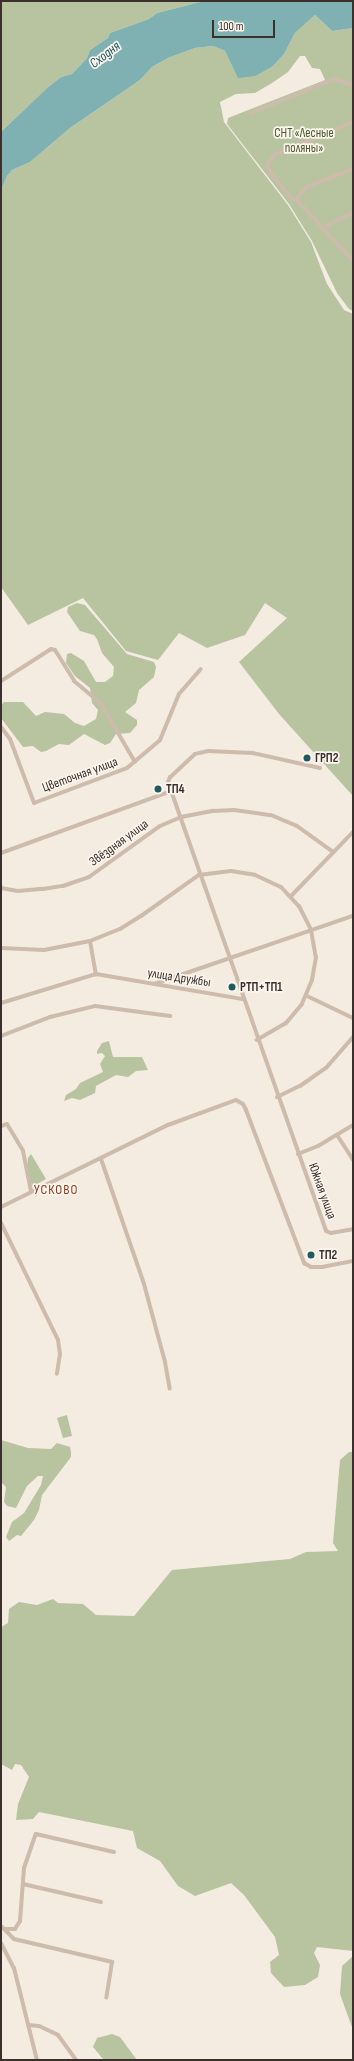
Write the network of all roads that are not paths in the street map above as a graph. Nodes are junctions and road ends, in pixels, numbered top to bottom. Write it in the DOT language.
graph roads {
  1 [pos="353,85"];
  2 [pos="251,113"];
  3 [pos="353,122"];
  4 [pos="353,169"];
  5 [pos="296,199"];
  6 [pos="353,213"];
  7 [pos="322,228"];
  8 [pos="353,261"];
  9 [pos="200,669"];
  10 [pos="1,681"];
  11 [pos="1,727"];
  12 [pos="135,762"];
  13 [pos="320,768"];
  14 [pos="171,791"];
  15 [pos="181,817"];
  16 [pos="353,832"];
  17 [pos="333,852"];
  18 [pos="1,853"];
  19 [pos="199,875"];
  20 [pos="1,888"];
  21 [pos="290,896"];
  22 [pos="353,916"];
  23 [pos="312,930"];
  24 [pos="90,941"];
  25 [pos="1,948"];
  26 [pos="229,958"];
  27 [pos="96,974"];
  28 [pos="154,984"];
  29 [pos="307,996"];
  30 [pos="243,999"];
  31 [pos="1,1003"];
  32 [pos="170,1016"];
  33 [pos="353,1018"];
  34 [pos="1,1036"];
  35 [pos="353,1037"];
  36 [pos="257,1040"];
  37 [pos="277,1097"];
  38 [pos="353,1125"];
  39 [pos="1,1126"];
  40 [pos="337,1135"];
  41 [pos="298,1154"];
  42 [pos="101,1159"];
  43 [pos="353,1160"];
  44 [pos="31,1191"];
  45 [pos="1,1207"];
  46 [pos="1,1223"];
  47 [pos="353,1229"];
  48 [pos="353,1261"];
  49 [pos="57,1374"];
  50 [pos="170,1389"];
  51 [pos="114,1852"];
  52 [pos="23,1884"];
  53 [pos="101,1902"];
  54 [pos="1,1926"];
  55 [pos="6,1929"];
  56 [pos="1,1944"];
  57 [pos="106,1998"];
  58 [pos="28,2026"];
  59 [pos="37,2060"];
  60 [pos="76,2060"];
  1 -- 2 [label="street"];
  3 -- 5 [label="street"];
  4 -- 5 [label="street"];
  5 -- 7 [label="street"];
  6 -- 7 [label="street"];
  7 -- 8 [label="street"];
  9 -- 12 [label="street, Цветочная улица"];
  10 -- 12 [label="street"];
  11 -- 12 [label="street, Цветочная улица"];
  13 -- 14 [label="street"];
  14 -- 15 [label="street"];
  14 -- 18 [label="street"];
  15 -- 17 [label="street, Звёздная улица"];
  15 -- 19 [label="street"];
  15 -- 20 [label="street, Звёздная улица"];
  16 -- 17 [label="street"];
  17 -- 21 [label="street"];
  19 -- 21 [label="street"];
  19 -- 24 [label="street"];
  19 -- 26 [label="street"];
  21 -- 23 [label="street"];
  22 -- 23 [label="street"];
  23 -- 26 [label="street"];
  23 -- 29 [label="street"];
  24 -- 25 [label="street"];
  24 -- 27 [label="street"];
  26 -- 28 [label="street"];
  26 -- 30 [label="street"];
  27 -- 28 [label="street, улица Дружбы"];
  27 -- 31 [label="street, улица Дружбы"];
  28 -- 30 [label="street, улица Дружбы"];
  29 -- 33 [label="street"];
  29 -- 36 [label="street"];
  30 -- 36 [label="street"];
  32 -- 34 [label="street"];
  35 -- 37 [label="street"];
  36 -- 37 [label="street"];
  37 -- 41 [label="street"];
  38 -- 40 [label="street"];
  39 -- 44 [label="street"];
  40 -- 41 [label="street"];
  40 -- 43 [label="street"];
  41 -- 47 [label="street, Южная улица"];
  42 -- 44 [label="street"];
  42 -- 48 [label="street"];
  42 -- 50 [label="street"];
  44 -- 45 [label="street"];
  46 -- 49 [label="street"];
  51 -- 52 [label="street"];
  52 -- 53 [label="street"];
  52 -- 55 [label="street"];
  54 -- 55 [label="street"];
  55 -- 57 [label="street"];
  56 -- 58 [label="street"];
  58 -- 59 [label="street"];
  58 -- 60 [label="street"];
}
